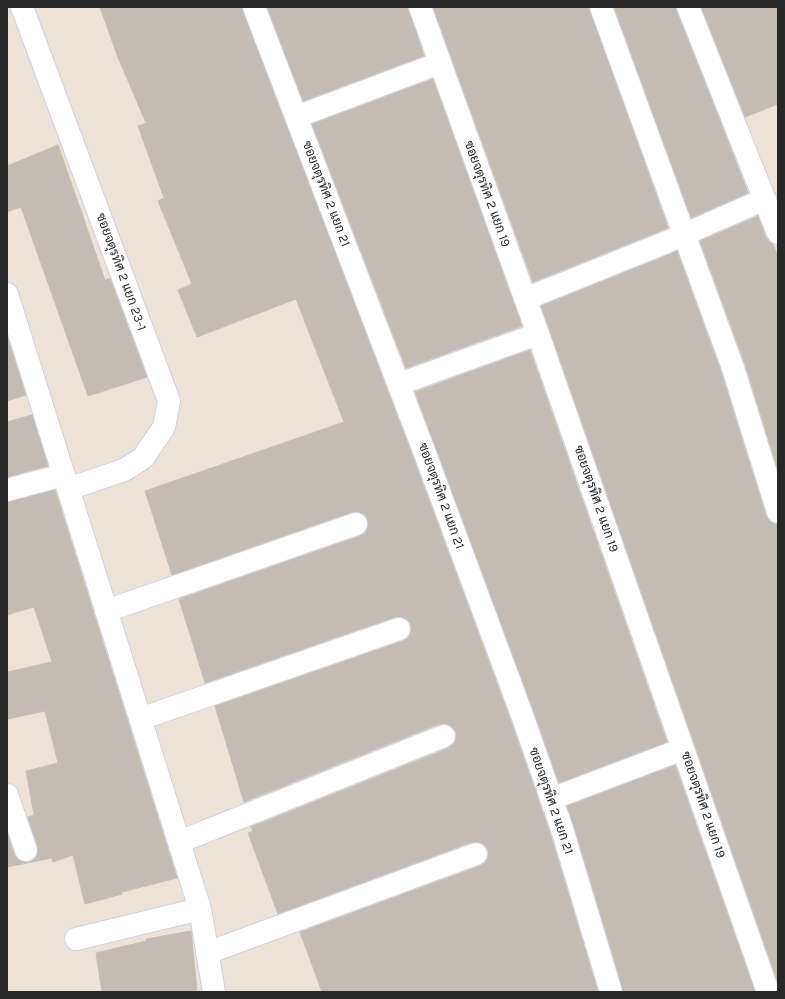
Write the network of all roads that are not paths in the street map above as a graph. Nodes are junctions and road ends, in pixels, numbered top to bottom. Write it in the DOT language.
graph roads {
  1 [pos="22,7"];
  2 [pos="254,7"];
  3 [pos="420,7"];
  4 [pos="601,7"];
  5 [pos="688,7"];
  6 [pos="440,63"];
  7 [pos="296,117"];
  8 [pos="764,199"];
  9 [pos="778,233"];
  10 [pos="684,234"];
  11 [pos="7,294"];
  12 [pos="525,299"];
  13 [pos="538,334"];
  14 [pos="399,384"];
  15 [pos="66,482"];
  16 [pos="7,490"];
  17 [pos="778,512"];
  18 [pos="356,524"];
  19 [pos="106,611"];
  20 [pos="400,629"];
  21 [pos="140,719"];
  22 [pos="444,736"];
  23 [pos="683,750"];
  24 [pos="7,795"];
  25 [pos="551,799"];
  26 [pos="178,842"];
  27 [pos="26,850"];
  28 [pos="476,854"];
  29 [pos="200,909"];
  30 [pos="76,939"];
  31 [pos="207,953"];
  32 [pos="214,992"];
  33 [pos="611,992"];
  34 [pos="768,992"];
  1 -- 15 [label="street, ซอยจตุรทิศ 2 แยก 23-1"];
  2 -- 7 [label="street, ซอยจตุรทิศ 2 แยก 21"];
  3 -- 6 [label="street, ซอยจตุรทิศ 2 แยก 19"];
  4 -- 10 [label="street"];
  5 -- 8 [label="street"];
  6 -- 7 [label="street"];
  6 -- 12 [label="street, ซอยจตุรทิศ 2 แยก 19"];
  7 -- 14 [label="street, ซอยจตุรทิศ 2 แยก 21"];
  8 -- 9 [label="street"];
  8 -- 10 [label="street"];
  10 -- 12 [label="street"];
  10 -- 17 [label="street"];
  11 -- 15 [label="street"];
  12 -- 13 [label="street, ซอยจตุรทิศ 2 แยก 19"];
  13 -- 14 [label="street"];
  13 -- 23 [label="street, ซอยจตุรทิศ 2 แยก 19"];
  14 -- 25 [label="street, ซอยจตุรทิศ 2 แยก 21"];
  15 -- 16 [label="street, ซอยจตุรทิศ 2 แยก 23-1"];
  15 -- 19 [label="street"];
  18 -- 19 [label="street"];
  19 -- 21 [label="street"];
  20 -- 21 [label="street"];
  21 -- 26 [label="street"];
  22 -- 26 [label="street"];
  23 -- 25 [label="street"];
  23 -- 34 [label="street, ซอยจตุรทิศ 2 แยก 19"];
  24 -- 27 [label="street"];
  25 -- 33 [label="street, ซอยจตุรทิศ 2 แยก 21"];
  26 -- 29 [label="street"];
  28 -- 31 [label="street"];
  29 -- 30 [label="street"];
  29 -- 31 [label="street"];
  31 -- 32 [label="street"];
}
